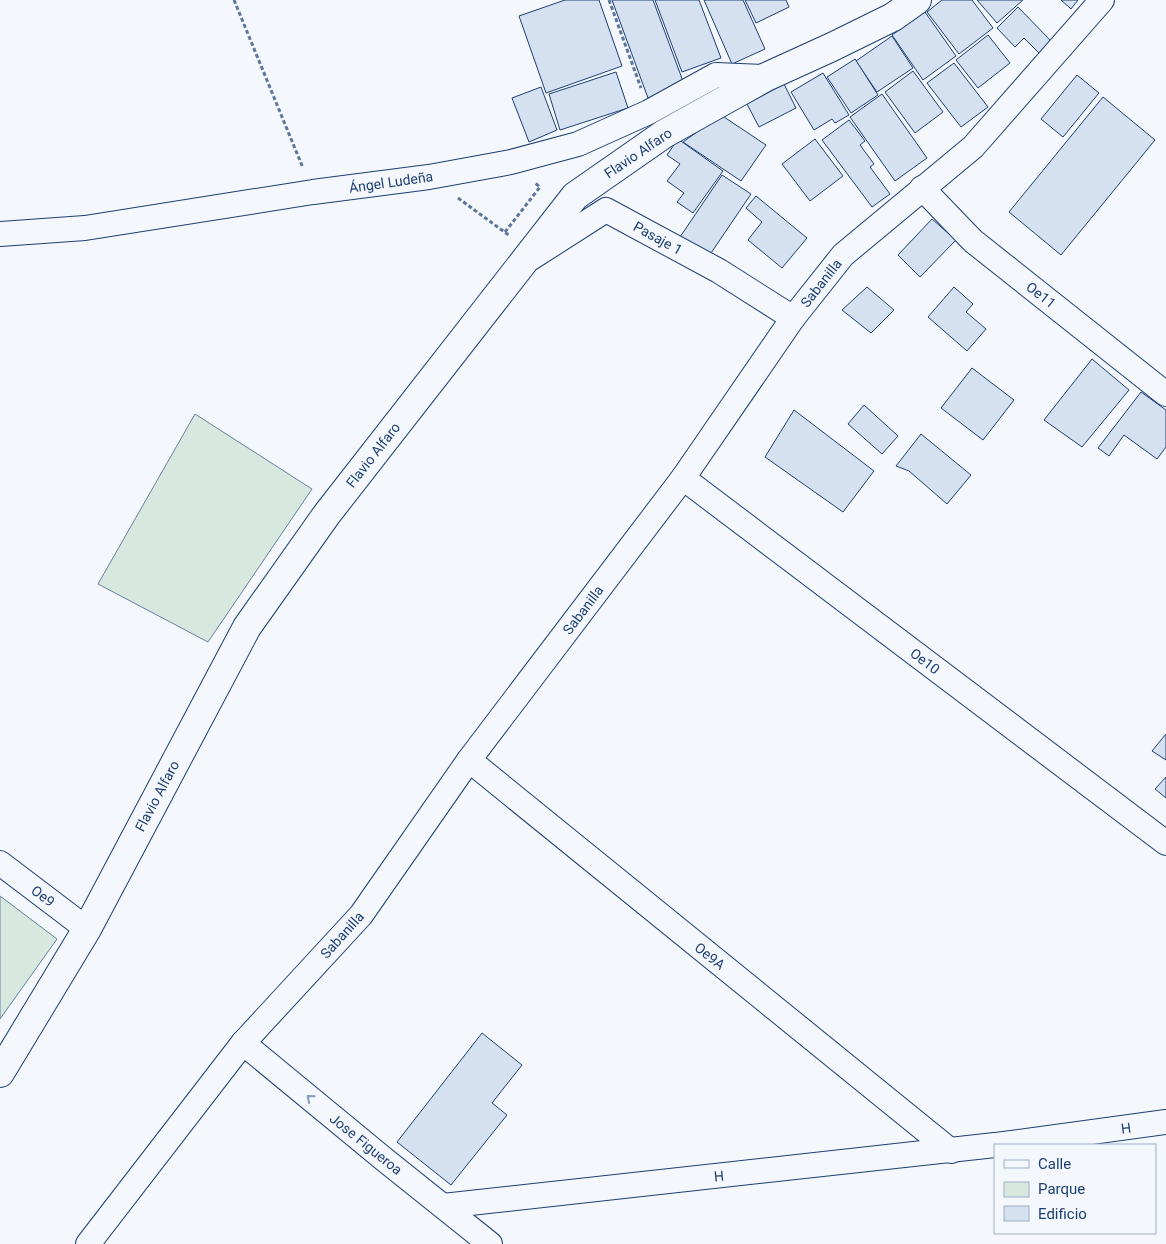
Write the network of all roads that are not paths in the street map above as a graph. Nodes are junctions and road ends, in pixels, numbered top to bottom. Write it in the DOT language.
graph roads {
  1 [pos="917,0"];
  2 [pos="1102,0"];
  3 [pos="766,77"];
  4 [pos="922,188"];
  5 [pos="0,234"];
  6 [pos="528,258"];
  7 [pos="793,318"];
  8 [pos="1166,394"];
  9 [pos="683,478"];
  10 [pos="469,760"];
  11 [pos="1166,843"];
  12 [pos="0,863"];
  13 [pos="87,928"];
  14 [pos="243,1043"];
  15 [pos="0,1073"];
  16 [pos="1166,1122"];
  17 [pos="1002,1144"];
  18 [pos="994,1145"];
  19 [pos="951,1151"];
  20 [pos="444,1206"];
  21 [pos="88,1244"];
  22 [pos="490,1244"];
  1 -- 3 [label="street, Flavio Alfaro"];
  2 -- 4 [label="street, Sabanilla"];
  3 -- 5 [label="street, Ángel Ludeña"];
  3 -- 6 [label="street, Flavio Alfaro"];
  4 -- 7 [label="street, Sabanilla"];
  4 -- 8 [label="street, Oe11"];
  6 -- 7 [label="street, Pasaje 1"];
  6 -- 13 [label="street, Flavio Alfaro"];
  7 -- 9 [label="street, Sabanilla"];
  9 -- 10 [label="street, Sabanilla"];
  9 -- 11 [label="street, Oe10"];
  10 -- 14 [label="street, Sabanilla"];
  10 -- 19 [label="street, Oe9A"];
  12 -- 13 [label="street, Oe9"];
  13 -- 15 [label="street, Flavio Alfaro"];
  20 -- 14 [label="street, Jose Figueroa, one-way"];
  14 -- 21 [label="street, Sabanilla"];
  16 -- 17 [label="street, H"];
  18 -- 19 [label="street, H"];
  19 -- 20 [label="street, H"];
  20 -- 22 [label="street, Jose Figueroa"];
}
